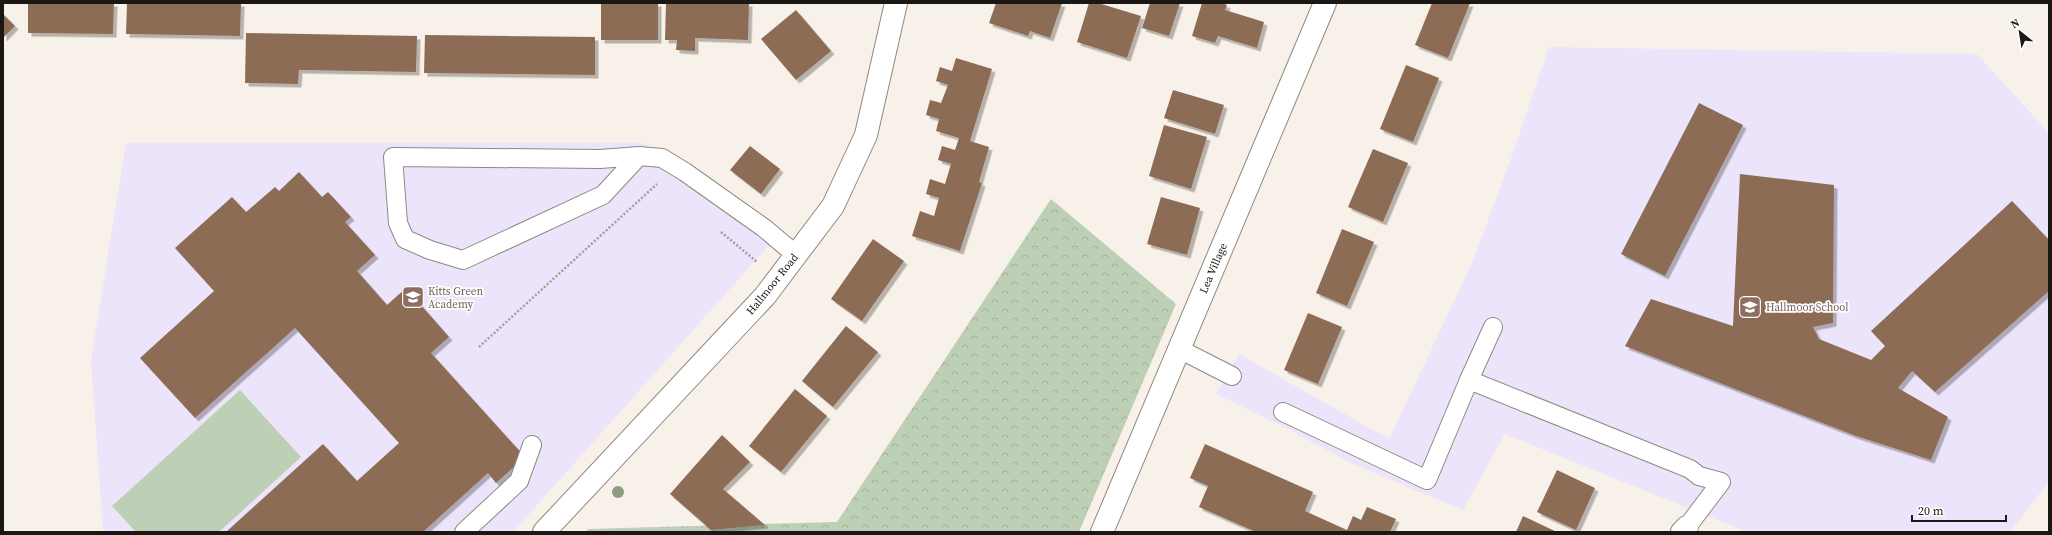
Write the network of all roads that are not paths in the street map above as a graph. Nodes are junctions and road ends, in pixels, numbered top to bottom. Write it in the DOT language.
graph roads {
  1 [pos="896,3"];
  2 [pos="1325,3"];
  3 [pos="638,156"];
  4 [pos="796,255"];
  5 [pos="1493,327"];
  6 [pos="1179,349"];
  7 [pos="1232,376"];
  8 [pos="1469,380"];
  9 [pos="1283,412"];
  10 [pos="532,445"];
  11 [pos="1684,530"];
  12 [pos="464,532"];
  13 [pos="544,532"];
  14 [pos="1102,532"];
  1 -- 4 [label="street, Hallmoor Road"];
  2 -- 6 [label="street, Lea Village"];
  3 -- 3 [label="lane"];
  3 -- 4 [label="lane"];
  4 -- 13 [label="street, Hallmoor Road"];
  5 -- 8 [label="lane"];
  6 -- 7 [label="lane"];
  6 -- 14 [label="street, Lea Village"];
  8 -- 9 [label="lane"];
  8 -- 11 [label="lane"];
  10 -- 12 [label="lane"];
}
